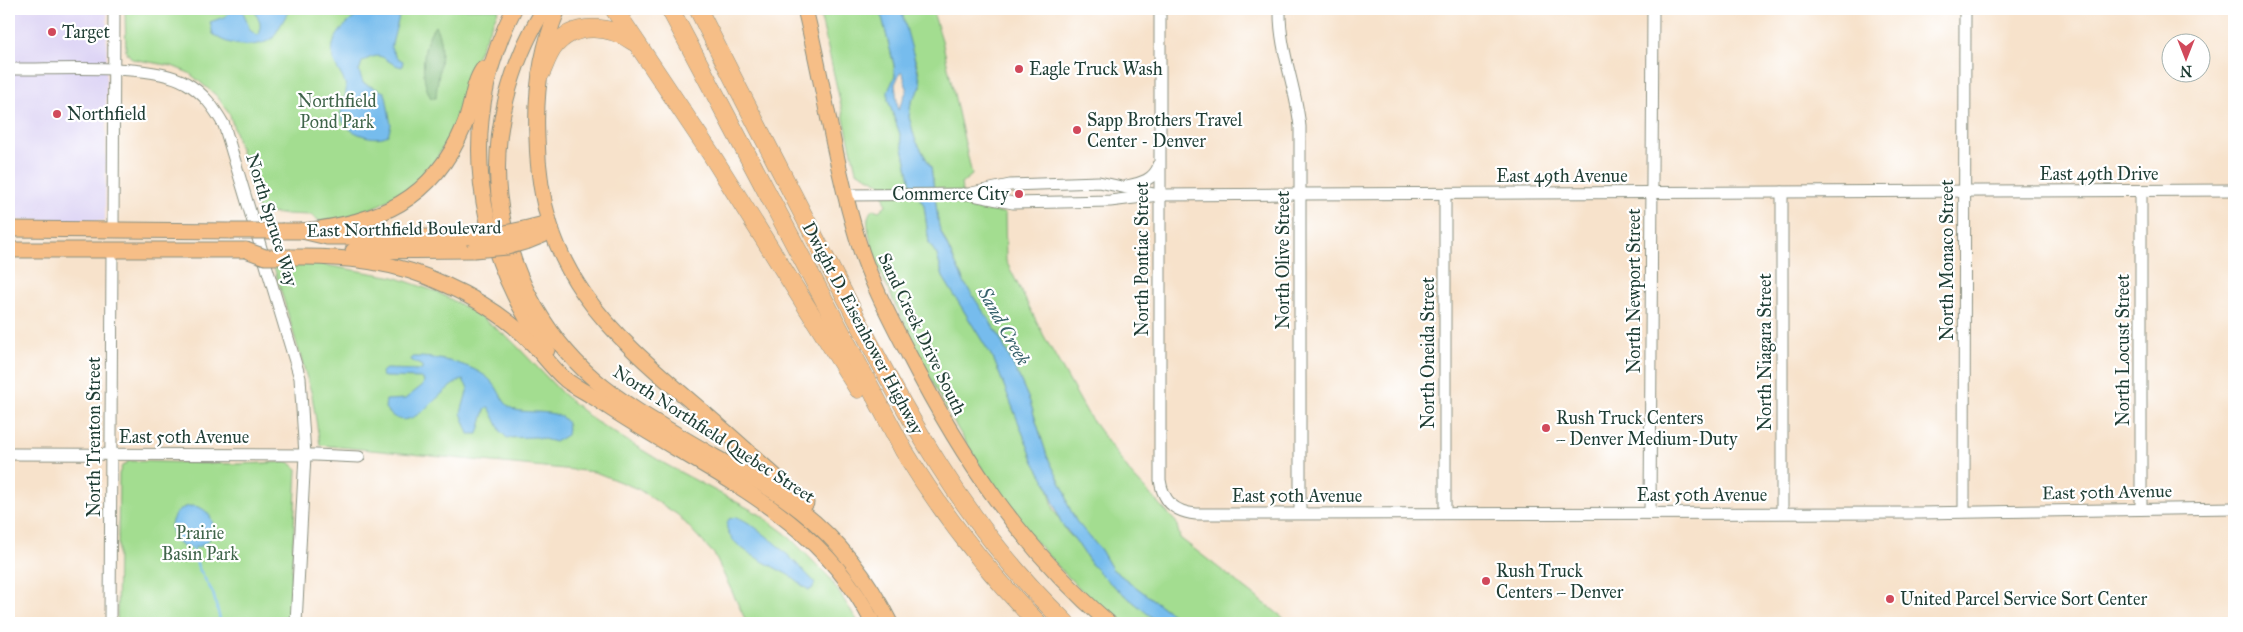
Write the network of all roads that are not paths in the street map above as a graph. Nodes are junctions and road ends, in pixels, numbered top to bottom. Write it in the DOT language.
graph roads {
  1 [pos="114,9"];
  2 [pos="514,9"];
  3 [pos="544,9"];
  4 [pos="558,9"];
  5 [pos="614,9"];
  6 [pos="670,9"];
  7 [pos="698,9"];
  8 [pos="805,9"];
  9 [pos="1160,9"];
  10 [pos="1280,9"];
  11 [pos="1653,9"];
  12 [pos="1964,9"];
  13 [pos="639,46"];
  14 [pos="494,51"];
  15 [pos="9,69"];
  16 [pos="114,70"];
  17 [pos="541,73"];
  18 [pos="1160,164"];
  19 [pos="1126,187"];
  20 [pos="2234,190"];
  21 [pos="1965,191"];
  22 [pos="2141,191"];
  23 [pos="1652,192"];
  24 [pos="1782,192"];
  25 [pos="968,194"];
  26 [pos="1300,194"];
  27 [pos="1445,194"];
  28 [pos="846,195"];
  29 [pos="1160,195"];
  30 [pos="550,226"];
  31 [pos="9,229"];
  32 [pos="113,229"];
  33 [pos="302,231"];
  34 [pos="470,244"];
  35 [pos="9,250"];
  36 [pos="112,250"];
  37 [pos="290,253"];
  38 [pos="594,397"];
  39 [pos="9,454"];
  40 [pos="112,454"];
  41 [pos="305,455"];
  42 [pos="359,457"];
  43 [pos="920,477"];
  44 [pos="1171,505"];
  45 [pos="2234,508"];
  46 [pos="2140,509"];
  47 [pos="1964,511"];
  48 [pos="1782,512"];
  49 [pos="1300,513"];
  50 [pos="1445,513"];
  51 [pos="1650,513"];
  52 [pos="881,605"];
  53 [pos="110,623"];
  54 [pos="296,623"];
  55 [pos="873,623"];
  56 [pos="890,623"];
  57 [pos="1038,623"];
  58 [pos="1066,623"];
  59 [pos="1109,623"];
  1 -- 16 [label="street"];
  2 -- 14 [label="main road, North Northfield Quebec Street"];
  3 -- 52 [label="main road, North Northfield Quebec Street"];
  4 -- 17 [label="main road"];
  5 -- 13 [label="highway"];
  6 -- 43 [label="highway, Dwight D. Eisenhower Highway"];
  7 -- 58 [label="highway, Dwight D. Eisenhower Highway"];
  8 -- 28 [label="main road, Sand Creek Drive South"];
  9 -- 18 [label="street, North Pontiac Street"];
  10 -- 26 [label="street, North Olive Street"];
  11 -- 23 [label="street, North Newport Street"];
  12 -- 21 [label="street, North Monaco Street"];
  13 -- 17 [label="highway"];
  13 -- 43 [label="highway"];
  14 -- 33 [label="main road"];
  14 -- 38 [label="main road, North Northfield Quebec Street"];
  15 -- 16 [label="street, North Spruce Way"];
  16 -- 32 [label="street"];
  16 -- 41 [label="street, North Spruce Way"];
  17 -- 30 [label="main road"];
  18 -- 19 [label="street"];
  18 -- 29 [label="street, North Pontiac Street"];
  19 -- 25 [label="street, East 49th Avenue"];
  19 -- 29 [label="street, East 49th Avenue"];
  20 -- 22 [label="street, East 49th Drive"];
  21 -- 22 [label="street, East 49th Drive"];
  21 -- 24 [label="street, East 49th Avenue"];
  21 -- 47 [label="street, North Monaco Street"];
  22 -- 46 [label="street, North Locust Street"];
  23 -- 24 [label="street, East 49th Avenue"];
  23 -- 27 [label="street, East 49th Avenue"];
  23 -- 51 [label="street, North Newport Street"];
  24 -- 48 [label="street, North Niagara Street"];
  25 -- 28 [label="street, East 49th Avenue"];
  25 -- 29 [label="street, East 49th Avenue"];
  26 -- 27 [label="street, East 49th Avenue"];
  26 -- 29 [label="street, East 49th Avenue"];
  26 -- 49 [label="street, North Olive Street"];
  27 -- 50 [label="street, North Oneida Street"];
  28 -- 59 [label="main road, Sand Creek Drive South"];
  29 -- 44 [label="street, North Pontiac Street"];
  30 -- 34 [label="main road, East Northfield Boulevard, bridge"];
  30 -- 52 [label="main road"];
  31 -- 32 [label="main road, East Northfield Boulevard"];
  32 -- 33 [label="main road, East Northfield Boulevard, bridge"];
  33 -- 34 [label="main road, East Northfield Boulevard"];
  34 -- 37 [label="main road, East Northfield Boulevard"];
  35 -- 36 [label="main road, East Northfield Boulevard"];
  36 -- 37 [label="main road, East Northfield Boulevard"];
  36 -- 40 [label="street, North Trenton Street"];
  37 -- 38 [label="main road"];
  38 -- 55 [label="main road"];
  39 -- 40 [label="street, East 50th Avenue"];
  40 -- 41 [label="street, East 50th Avenue"];
  40 -- 53 [label="street, North Trenton Street"];
  41 -- 42 [label="street, East 50th Avenue"];
  41 -- 54 [label="street, North Spruce Way"];
  43 -- 57 [label="highway, Dwight D. Eisenhower Highway"];
  44 -- 49 [label="street, East 50th Avenue"];
  45 -- 46 [label="street, East 50th Avenue"];
  46 -- 47 [label="street, East 50th Avenue"];
  47 -- 48 [label="street, East 50th Avenue"];
  48 -- 51 [label="street, East 50th Avenue"];
  49 -- 50 [label="street, East 50th Avenue"];
  50 -- 51 [label="street, East 50th Avenue"];
  52 -- 56 [label="main road"];
}
